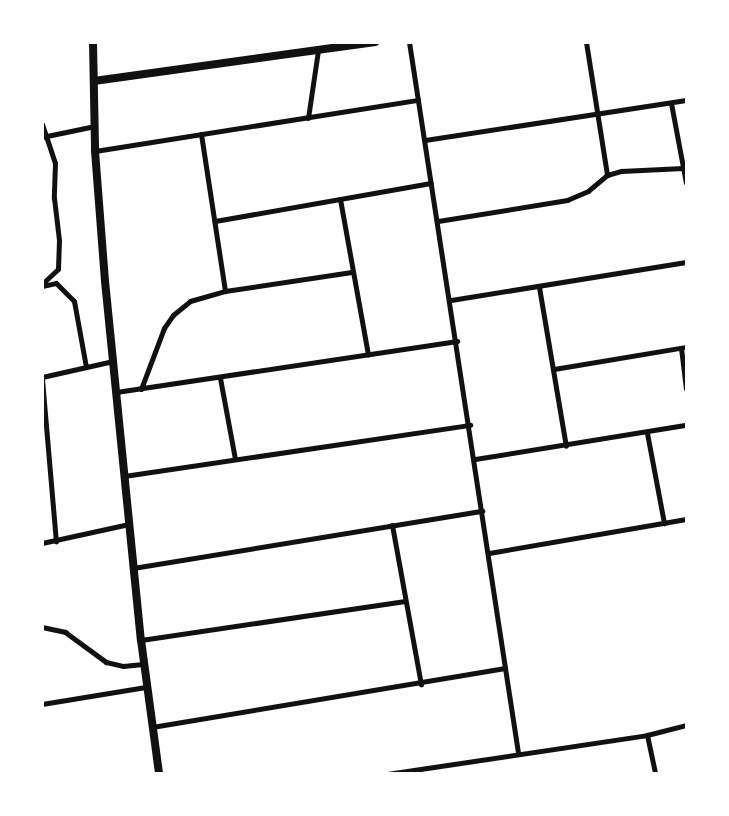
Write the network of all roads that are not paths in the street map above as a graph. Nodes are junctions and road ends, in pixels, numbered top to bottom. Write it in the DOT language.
graph roads {
  1 [pos="92,42"];
  2 [pos="375,42"];
  3 [pos="410,42"];
  4 [pos="586,42"];
  5 [pos="321,47"];
  6 [pos="94,81"];
  7 [pos="418,100"];
  8 [pos="686,100"];
  9 [pos="671,103"];
  10 [pos="597,114"];
  11 [pos="308,118"];
  12 [pos="42,124"];
  13 [pos="95,126"];
  14 [pos="201,134"];
  15 [pos="49,136"];
  16 [pos="42,137"];
  17 [pos="424,140"];
  18 [pos="95,151"];
  19 [pos="683,168"];
  20 [pos="607,175"];
  21 [pos="431,183"];
  22 [pos="686,183"];
  23 [pos="340,199"];
  24 [pos="214,221"];
  25 [pos="438,221"];
  26 [pos="686,262"];
  27 [pos="352,272"];
  28 [pos="42,285"];
  29 [pos="539,287"];
  30 [pos="225,291"];
  31 [pos="450,300"];
  32 [pos="458,341"];
  33 [pos="684,347"];
  34 [pos="368,355"];
  35 [pos="113,361"];
  36 [pos="86,367"];
  37 [pos="554,369"];
  38 [pos="42,378"];
  39 [pos="220,378"];
  40 [pos="686,388"];
  41 [pos="141,389"];
  42 [pos="116,392"];
  43 [pos="470,424"];
  44 [pos="686,425"];
  45 [pos="647,433"];
  46 [pos="566,446"];
  47 [pos="235,459"];
  48 [pos="475,459"];
  49 [pos="42,464"];
  50 [pos="49,464"];
  51 [pos="124,476"];
  52 [pos="482,511"];
  53 [pos="686,519"];
  54 [pos="664,523"];
  55 [pos="129,524"];
  56 [pos="392,525"];
  57 [pos="56,541"];
  58 [pos="42,543"];
  59 [pos="489,553"];
  60 [pos="133,568"];
  61 [pos="405,601"];
  62 [pos="42,627"];
  63 [pos="141,640"];
  64 [pos="143,664"];
  65 [pos="505,668"];
  66 [pos="421,684"];
  67 [pos="146,686"];
  68 [pos="42,704"];
  69 [pos="685,724"];
  70 [pos="152,727"];
  71 [pos="647,735"];
  72 [pos="518,753"];
  73 [pos="433,766"];
  74 [pos="159,774"];
  75 [pos="387,774"];
  76 [pos="435,774"];
  77 [pos="655,774"];
  1 -- 6 [label="street"];
  2 -- 5 [label="street"];
  3 -- 7 [label="street"];
  4 -- 10 [label="street"];
  5 -- 6 [label="street"];
  5 -- 11 [label="street"];
  6 -- 13 [label="street"];
  7 -- 11 [label="street"];
  7 -- 17 [label="street"];
  8 -- 9 [label="street"];
  9 -- 10 [label="street"];
  9 -- 19 [label="street"];
  10 -- 17 [label="street"];
  10 -- 20 [label="street"];
  11 -- 14 [label="street"];
  12 -- 15 [label="street"];
  13 -- 15 [label="street"];
  13 -- 18 [label="street"];
  14 -- 18 [label="street"];
  14 -- 24 [label="street"];
  15 -- 16 [label="street"];
  15 -- 28 [label="street"];
  17 -- 21 [label="street"];
  18 -- 35 [label="street"];
  19 -- 20 [label="street"];
  19 -- 22 [label="street"];
  20 -- 25 [label="street"];
  21 -- 23 [label="street"];
  21 -- 25 [label="street"];
  23 -- 24 [label="street"];
  23 -- 27 [label="street"];
  24 -- 30 [label="street"];
  25 -- 31 [label="street"];
  26 -- 29 [label="street"];
  27 -- 30 [label="street"];
  27 -- 34 [label="street"];
  28 -- 36 [label="street"];
  29 -- 31 [label="street"];
  29 -- 37 [label="street"];
  30 -- 41 [label="street"];
  31 -- 32 [label="street"];
  32 -- 34 [label="street"];
  32 -- 43 [label="street"];
  33 -- 37 [label="street"];
  33 -- 40 [label="street"];
  34 -- 39 [label="street"];
  35 -- 36 [label="street"];
  35 -- 42 [label="street"];
  36 -- 38 [label="street"];
  37 -- 46 [label="street"];
  38 -- 50 [label="street"];
  39 -- 41 [label="street"];
  39 -- 47 [label="street"];
  41 -- 42 [label="street"];
  42 -- 51 [label="street"];
  43 -- 47 [label="street"];
  43 -- 48 [label="street"];
  44 -- 45 [label="street"];
  45 -- 46 [label="street"];
  45 -- 54 [label="street"];
  46 -- 48 [label="street"];
  47 -- 51 [label="street"];
  48 -- 52 [label="street"];
  49 -- 50 [label="street"];
  50 -- 57 [label="street"];
  51 -- 55 [label="street"];
  52 -- 56 [label="street"];
  52 -- 59 [label="street"];
  53 -- 54 [label="street"];
  54 -- 59 [label="street"];
  55 -- 57 [label="street"];
  55 -- 60 [label="street"];
  56 -- 60 [label="street"];
  56 -- 61 [label="street"];
  57 -- 58 [label="street"];
  59 -- 65 [label="street"];
  60 -- 63 [label="street"];
  61 -- 63 [label="street"];
  61 -- 66 [label="street"];
  62 -- 64 [label="street"];
  63 -- 64 [label="street"];
  64 -- 67 [label="street"];
  65 -- 66 [label="street"];
  65 -- 72 [label="street"];
  66 -- 70 [label="street"];
  67 -- 68 [label="street"];
  67 -- 70 [label="street"];
  69 -- 71 [label="street"];
  70 -- 74 [label="street"];
  71 -- 72 [label="street"];
  71 -- 77 [label="street"];
  72 -- 73 [label="street"];
  73 -- 75 [label="street"];
  73 -- 76 [label="street"];
}
